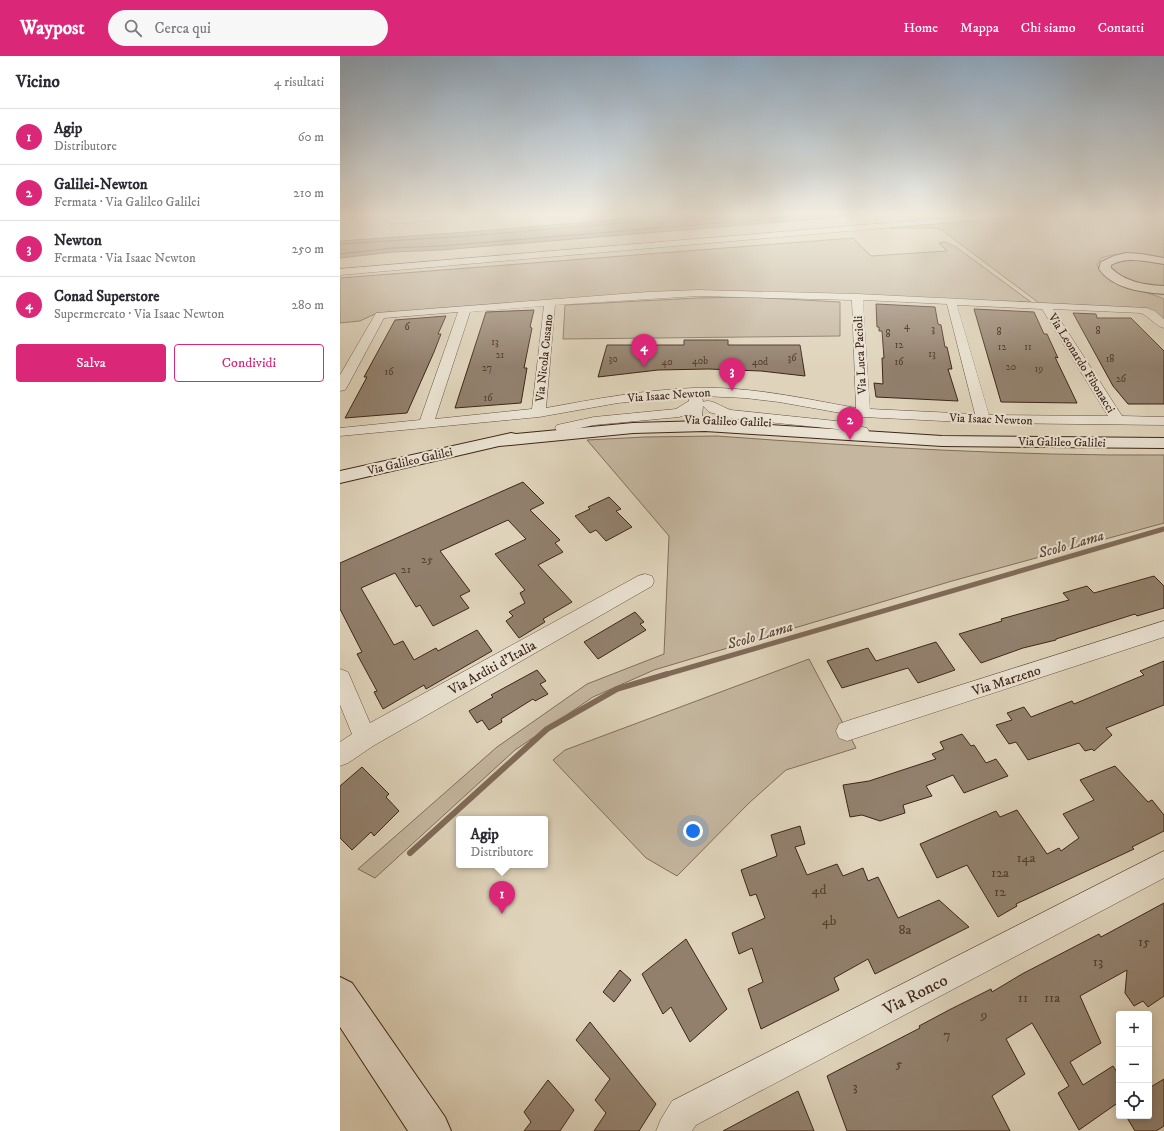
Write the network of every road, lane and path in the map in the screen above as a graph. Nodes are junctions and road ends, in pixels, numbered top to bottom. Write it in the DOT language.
graph roads {
  1 [pos="420,265"];
  2 [pos="1105,265"];
  3 [pos="340,272"];
  4 [pos="1145,287"];
  5 [pos="1164,290"];
  6 [pos="1164,296"];
  7 [pos="856,297"];
  8 [pos="951,301"];
  9 [pos="550,302"];
  10 [pos="1046,305"];
  11 [pos="465,309"];
  12 [pos="1164,325"];
  13 [pos="340,387"];
  14 [pos="702,397"];
  15 [pos="539,413"];
  16 [pos="863,413"];
  17 [pos="983,419"];
  18 [pos="701,420"];
  19 [pos="1118,421"];
  20 [pos="1164,421"];
  21 [pos="426,424"];
  22 [pos="562,428"];
  23 [pos="634,428"];
  24 [pos="769,430"];
  25 [pos="862,431"];
  26 [pos="340,432"];
  27 [pos="959,440"];
  28 [pos="497,441"];
  29 [pos="1164,443"];
  30 [pos="342,477"];
  31 [pos="645,581"];
  32 [pos="1164,629"];
  33 [pos="340,678"];
  34 [pos="847,731"];
  35 [pos="365,738"];
  36 [pos="340,755"];
  37 [pos="1164,864"];
  38 [pos="340,995"];
  39 [pos="431,1131"];
  40 [pos="672,1131"];
  1 -- 3 [label="street"];
  2 -- 4 [label="main road"];
  4 -- 5 [label="main road"];
  4 -- 6 [label="main road"];
  7 -- 8 [label="street"];
  7 -- 9 [label="street"];
  7 -- 16 [label="street, Via Luca Pacioli"];
  8 -- 10 [label="street"];
  8 -- 17 [label="street"];
  9 -- 11 [label="street"];
  9 -- 15 [label="street, Via Nicola Cusano"];
  10 -- 12 [label="street"];
  10 -- 19 [label="street, Via Leonardo Fibonacci"];
  11 -- 13 [label="street"];
  11 -- 21 [label="street"];
  14 -- 15 [label="street, Via Isaac Newton"];
  14 -- 16 [label="street, Via Isaac Newton"];
  14 -- 18 [label="street"];
  14 -- 22 [label="street"];
  14 -- 25 [label="street"];
  15 -- 21 [label="street, Via Isaac Newton"];
  16 -- 17 [label="street, Via Isaac Newton"];
  17 -- 19 [label="street, Via Isaac Newton"];
  18 -- 22 [label="main road, Via Galileo Galilei"];
  18 -- 23 [label="street"];
  18 -- 24 [label="street"];
  18 -- 25 [label="main road, Via Galileo Galilei"];
  19 -- 20 [label="street, Via Isaac Newton"];
  21 -- 26 [label="street, Via Isaac Newton"];
  22 -- 28 [label="main road, Via Galileo Galilei"];
  23 -- 24 [label="main road, Via Galileo Galilei"];
  23 -- 28 [label="main road, Via Galileo Galilei"];
  24 -- 27 [label="main road, Via Galileo Galilei"];
  25 -- 27 [label="main road, Via Galileo Galilei"];
  27 -- 29 [label="main road, Via Galileo Galilei"];
  28 -- 30 [label="main road, Via Galileo Galilei"];
  31 -- 35 [label="street, Via Arditi d'Italia"];
  32 -- 34 [label="street, Via Marzeno"];
  33 -- 35 [label="street"];
  35 -- 36 [label="street, Via Arditi d'Italia"];
  37 -- 40 [label="street, Via Ronco"];
  38 -- 39 [label="main road"];
}
